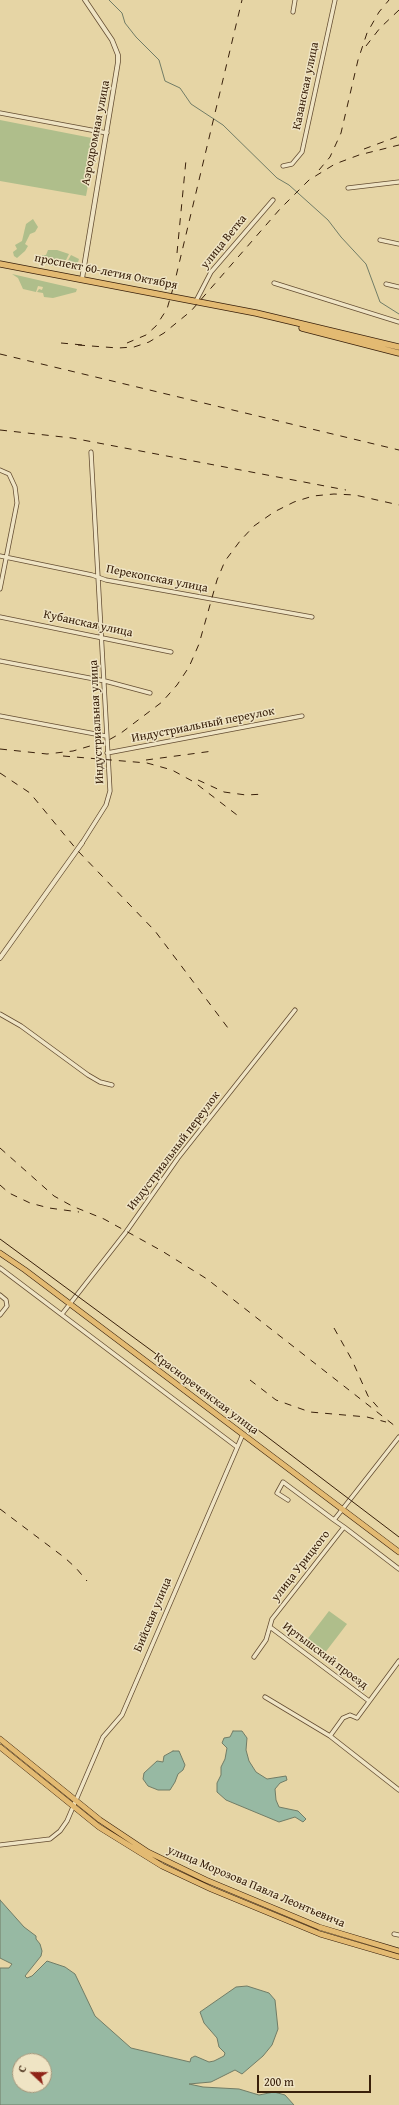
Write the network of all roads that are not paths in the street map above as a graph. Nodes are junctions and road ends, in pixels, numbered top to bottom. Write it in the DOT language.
graph roads {
  1 [pos="85,0"];
  2 [pos="295,0"];
  3 [pos="335,0"];
  4 [pos="293,12"];
  5 [pos="0,113"];
  6 [pos="107,133"];
  7 [pos="283,166"];
  8 [pos="399,182"];
  9 [pos="348,188"];
  10 [pos="273,200"];
  11 [pos="380,240"];
  12 [pos="399,244"];
  13 [pos="0,264"];
  14 [pos="82,278"];
  15 [pos="274,283"];
  16 [pos="386,284"];
  17 [pos="399,287"];
  18 [pos="196,301"];
  19 [pos="207,304"];
  20 [pos="399,322"];
  21 [pos="399,348"];
  22 [pos="399,353"];
  23 [pos="91,452"];
  24 [pos="0,470"];
  25 [pos="0,556"];
  26 [pos="6,557"];
  27 [pos="99,578"];
  28 [pos="0,589"];
  29 [pos="0,617"];
  30 [pos="312,617"];
  31 [pos="103,638"];
  32 [pos="171,652"];
  33 [pos="0,661"];
  34 [pos="105,681"];
  35 [pos="150,693"];
  36 [pos="0,716"];
  37 [pos="302,716"];
  38 [pos="106,736"];
  39 [pos="107,753"];
  40 [pos="82,843"];
  41 [pos="0,958"];
  42 [pos="295,1010"];
  43 [pos="0,1014"];
  44 [pos="112,1085"];
  45 [pos="0,1253"];
  46 [pos="0,1268"];
  47 [pos="0,1295"];
  48 [pos="70,1304"];
  49 [pos="62,1314"];
  50 [pos="0,1315"];
  51 [pos="244,1434"];
  52 [pos="399,1437"];
  53 [pos="237,1446"];
  54 [pos="288,1500"];
  55 [pos="343,1509"];
  56 [pos="334,1520"];
  57 [pos="344,1527"];
  58 [pos="399,1552"];
  59 [pos="399,1569"];
  60 [pos="270,1627"];
  61 [pos="254,1657"];
  62 [pos="399,1662"];
  63 [pos="265,1697"];
  64 [pos="369,1701"];
  65 [pos="330,1736"];
  66 [pos="0,1739"];
  67 [pos="0,1747"];
  68 [pos="399,1790"];
  69 [pos="76,1801"];
  70 [pos="73,1807"];
  71 [pos="0,1845"];
  72 [pos="394,1934"];
  73 [pos="399,1935"];
  74 [pos="399,1950"];
  75 [pos="399,1957"];
  1 -- 6 [label="street, Аэродромная улица"];
  2 -- 4 [label="street"];
  3 -- 7 [label="street, Казанская улица"];
  5 -- 6 [label="street"];
  6 -- 14 [label="street, Аэродромная улица"];
  8 -- 9 [label="street"];
  10 -- 18 [label="street, улица Ветка"];
  11 -- 12 [label="street"];
  13 -- 14 [label="highway, проспект 60-летия Октября"];
  14 -- 18 [label="highway, проспект 60-летия Октября"];
  15 -- 20 [label="street"];
  16 -- 17 [label="street"];
  18 -- 19 [label="highway, проспект 60-летия Октября"];
  19 -- 21 [label="highway, проспект 60-летия Октября"];
  19 -- 22 [label="highway, проспект 60-летия Октября"];
  23 -- 27 [label="street, Индустриальная улица"];
  24 -- 26 [label="street"];
  25 -- 26 [label="street, Перекопская улица"];
  26 -- 27 [label="street, Перекопская улица"];
  26 -- 28 [label="street"];
  27 -- 30 [label="street, Перекопская улица"];
  27 -- 31 [label="street, Индустриальная улица"];
  29 -- 31 [label="street, Кубанская улица"];
  31 -- 32 [label="street, Кубанская улица"];
  31 -- 34 [label="street, Индустриальная улица"];
  33 -- 34 [label="street"];
  34 -- 35 [label="street"];
  34 -- 38 [label="street, Индустриальная улица"];
  36 -- 38 [label="street"];
  37 -- 39 [label="street, Индустриальный переулок"];
  38 -- 39 [label="street, Индустриальная улица"];
  39 -- 40 [label="street, Индустриальная улица"];
  40 -- 41 [label="street, Индустриальная улица"];
  42 -- 48 [label="street, Индустриальный переулок"];
  43 -- 44 [label="street"];
  45 -- 48 [label="main road, Краснореченская улица"];
  46 -- 49 [label="street"];
  47 -- 50 [label="street"];
  48 -- 49 [label="street, Индустриальный переулок"];
  48 -- 51 [label="main road, Краснореченская улица"];
  49 -- 53 [label="street"];
  51 -- 53 [label="street, Бийская улица"];
  51 -- 55 [label="main road, Краснореченская улица"];
  52 -- 55 [label="street, улица Урицкого"];
  53 -- 69 [label="street, Бийская улица"];
  54 -- 56 [label="street"];
  55 -- 56 [label="street, улица Урицкого"];
  55 -- 58 [label="main road, Краснореченская улица"];
  56 -- 57 [label="street, улица Урицкого"];
  57 -- 59 [label="street"];
  57 -- 60 [label="street, улица Урицкого"];
  60 -- 61 [label="street, улица Урицкого"];
  60 -- 64 [label="street, Иртышский проезд"];
  62 -- 64 [label="street"];
  63 -- 65 [label="street"];
  64 -- 65 [label="street"];
  65 -- 68 [label="street"];
  66 -- 69 [label="main road, улица Морозова Павла Леонтьевича"];
  67 -- 70 [label="main road, улица Морозова Павла Леонтьевича"];
  69 -- 70 [label="street, Бийская улица"];
  69 -- 74 [label="main road, улица Морозова Павла Леонтьевича"];
  70 -- 71 [label="street, Бийская улица"];
  70 -- 75 [label="main road, улица Морозова Павла Леонтьевича"];
  72 -- 73 [label="street"];
}
